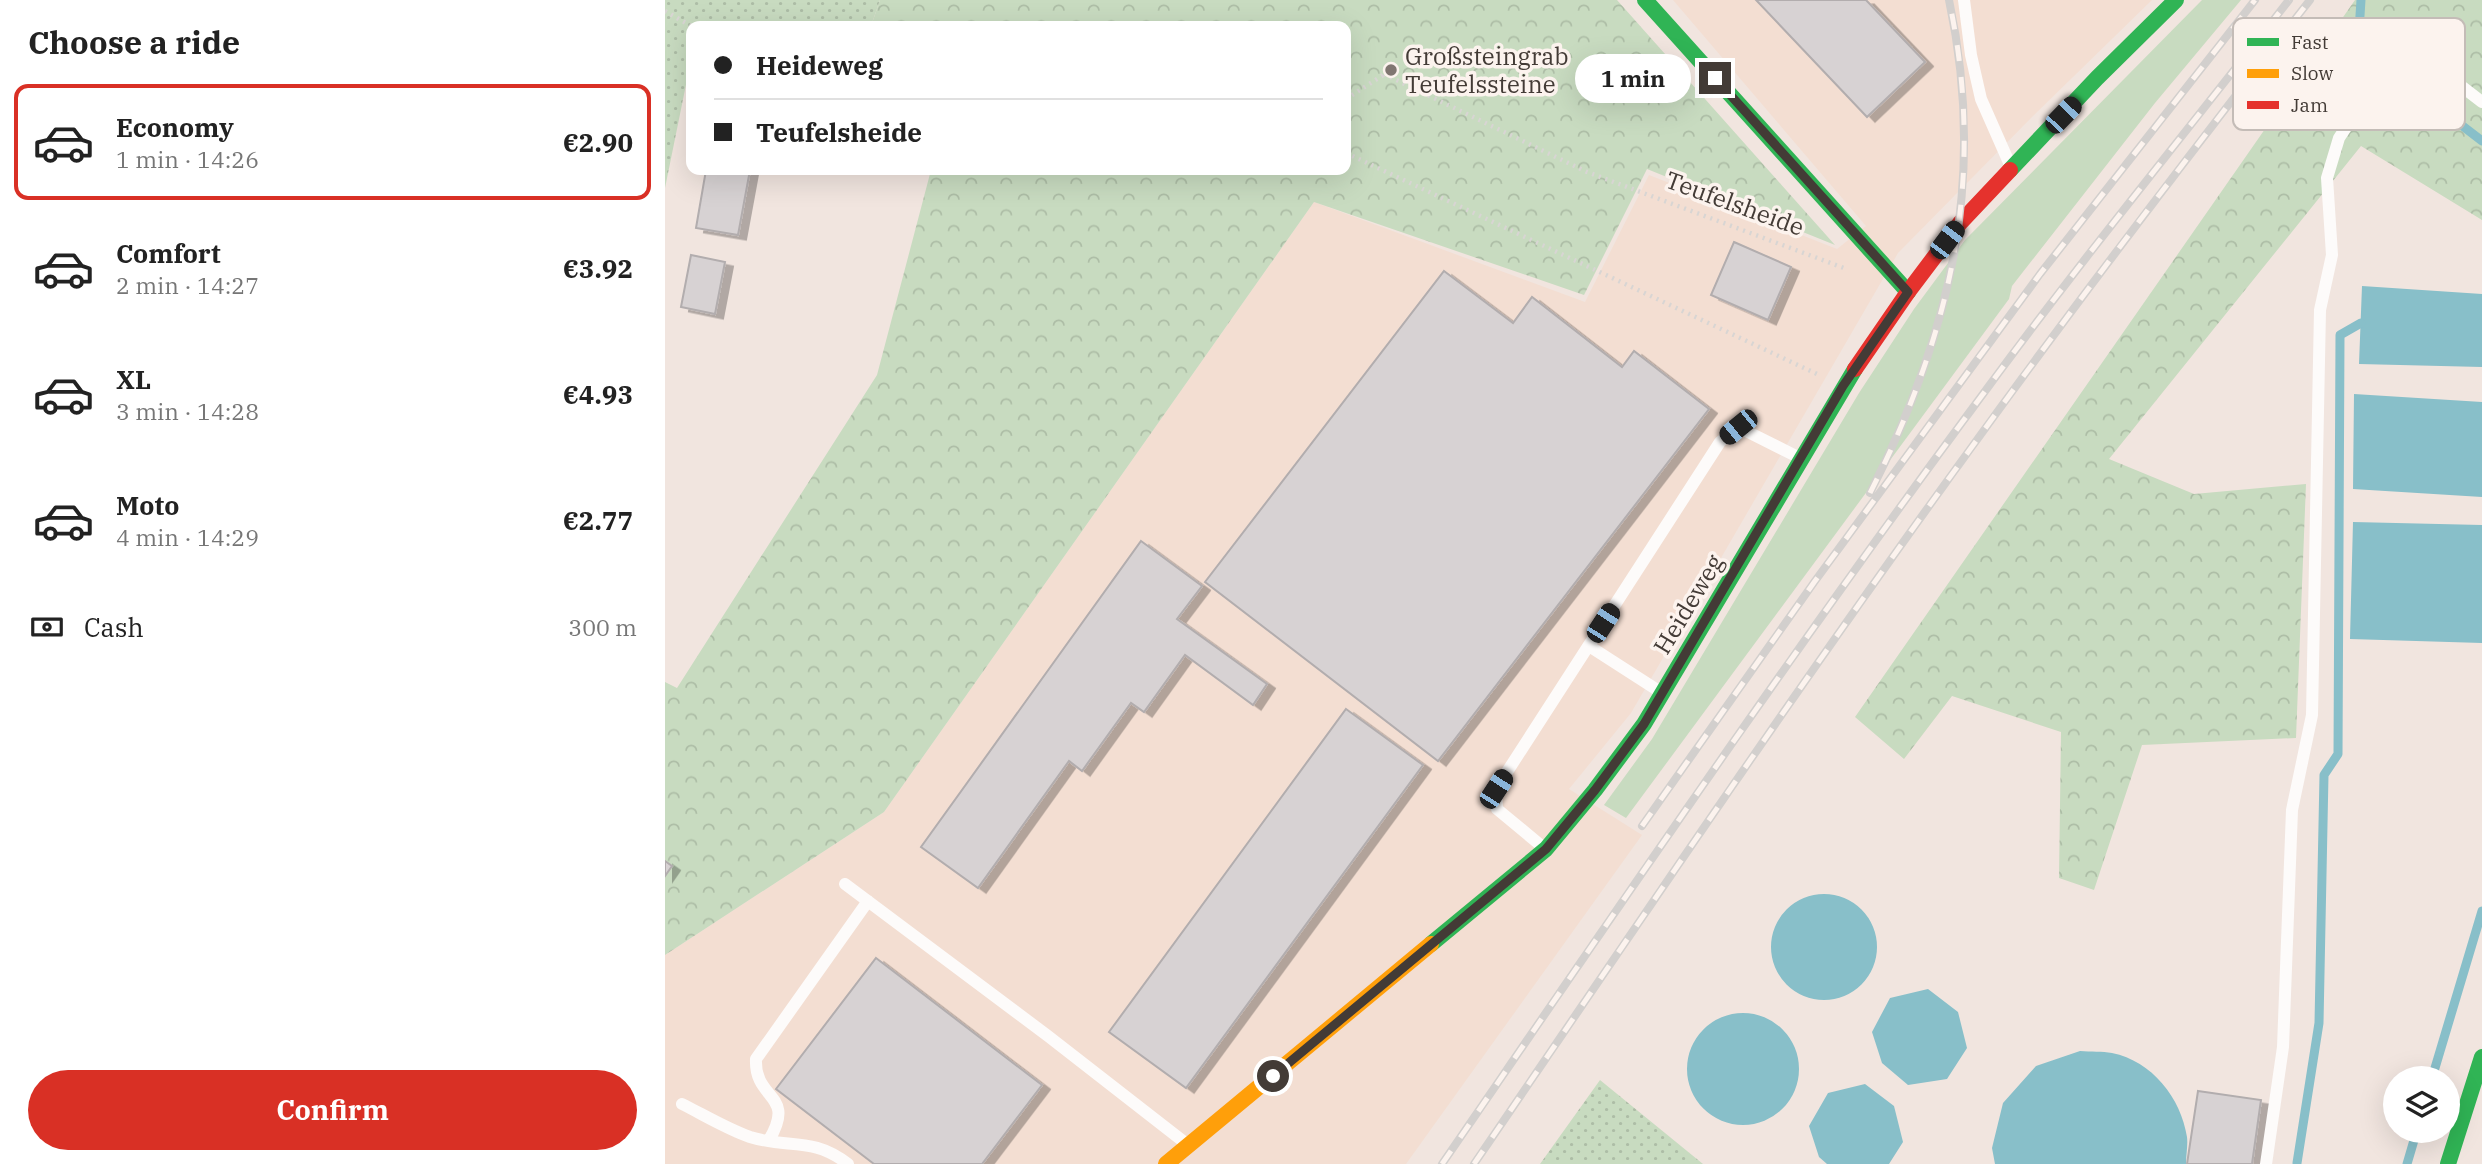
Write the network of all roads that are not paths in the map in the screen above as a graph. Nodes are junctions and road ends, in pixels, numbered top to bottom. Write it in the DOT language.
graph roads {
  1 [pos="1645,0"];
  2 [pos="1964,0"];
  3 [pos="2176,0"];
  4 [pos="2465,89"];
  5 [pos="2482,102"];
  6 [pos="2344,130"];
  7 [pos="2012,169"];
  8 [pos="1908,292"];
  9 [pos="1801,458"];
  10 [pos="1589,646"];
  11 [pos="1662,693"];
  12 [pos="1546,849"];
  13 [pos="845,884"];
  14 [pos="868,901"];
  15 [pos="2482,1057"];
  16 [pos="682,1104"];
  17 [pos="769,1140"];
  18 [pos="1188,1145"];
  19 [pos="848,1164"];
  20 [pos="1166,1164"];
  21 [pos="2266,1164"];
  22 [pos="2448,1164"];
  1 -- 8 [label="street, Teufelsheide"];
  2 -- 7 [label="lane"];
  3 -- 7 [label="street, Heideweg"];
  4 -- 5 [label="lane"];
  6 -- 21 [label="lane"];
  7 -- 8 [label="street, Heideweg"];
  8 -- 9 [label="street, Heideweg"];
  9 -- 10 [label="lane"];
  9 -- 11 [label="street, Heideweg"];
  10 -- 11 [label="lane"];
  10 -- 12 [label="lane"];
  11 -- 12 [label="street, Heideweg"];
  12 -- 18 [label="street, Heideweg"];
  13 -- 14 [label="lane"];
  14 -- 17 [label="lane"];
  14 -- 18 [label="lane"];
  15 -- 22 [label="street"];
  16 -- 17 [label="lane"];
  17 -- 19 [label="lane"];
  18 -- 20 [label="street, Heideweg"];
}
